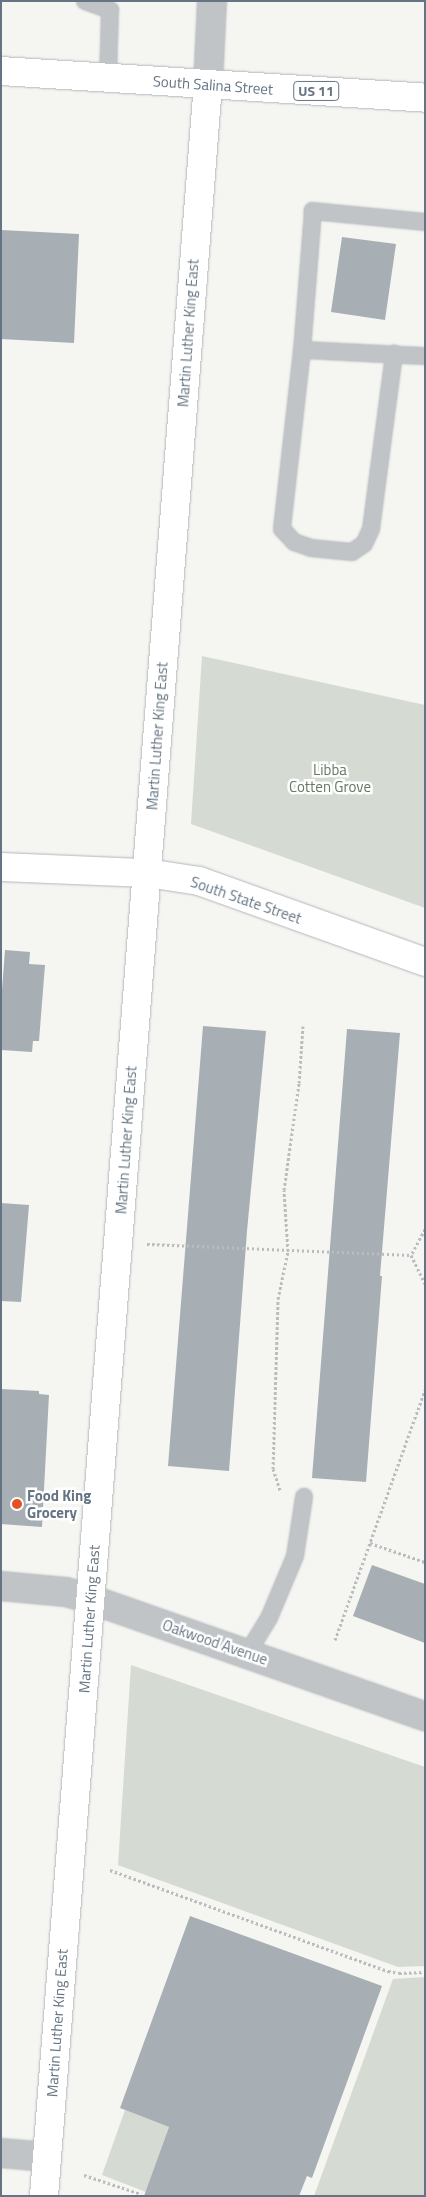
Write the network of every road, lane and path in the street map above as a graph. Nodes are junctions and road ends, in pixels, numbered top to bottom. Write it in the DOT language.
graph roads {
  1 [pos="84,1"];
  2 [pos="212,1"];
  3 [pos="1,71"];
  4 [pos="108,78"];
  5 [pos="208,85"];
  6 [pos="425,98"];
  7 [pos="425,222"];
  8 [pos="302,350"];
  9 [pos="394,354"];
  10 [pos="425,356"];
  11 [pos="1,867"];
  12 [pos="147,872"];
  13 [pos="425,962"];
  14 [pos="303,1026"];
  15 [pos="425,1229"];
  16 [pos="118,1243"];
  17 [pos="288,1251"];
  18 [pos="411,1255"];
  19 [pos="425,1284"];
  20 [pos="425,1390"];
  21 [pos="304,1497"];
  22 [pos="370,1543"];
  23 [pos="425,1562"];
  24 [pos="1,1586"];
  25 [pos="90,1598"];
  26 [pos="335,1640"];
  27 [pos="247,1654"];
  28 [pos="425,1716"];
  29 [pos="110,1870"];
  30 [pos="425,1972"];
  31 [pos="1,2153"];
  32 [pos="47,2157"];
  33 [pos="84,2175"];
  34 [pos="141,2194"];
  35 [pos="44,2196"];
  1 -- 4 [label="lane"];
  2 -- 5 [label="street"];
  3 -- 4 [label="street, South Salina Street / US 11"];
  4 -- 5 [label="street, South Salina Street / US 11"];
  5 -- 6 [label="street, South Salina Street / US 11"];
  5 -- 12 [label="street, Martin Luther King East"];
  7 -- 8 [label="lane"];
  8 -- 9 [label="lane"];
  8 -- 9 [label="lane"];
  9 -- 10 [label="lane"];
  11 -- 12 [label="street, South State Street"];
  12 -- 13 [label="street, South State Street"];
  12 -- 16 [label="street, Martin Luther King East"];
  14 -- 17 [label="path"];
  15 -- 18 [label="path"];
  16 -- 17 [label="path"];
  16 -- 25 [label="street, Martin Luther King East"];
  17 -- 18 [label="path"];
  17 -- 21 [label="path"];
  18 -- 19 [label="path"];
  20 -- 22 [label="path"];
  21 -- 27 [label="lane"];
  22 -- 23 [label="path"];
  22 -- 26 [label="path"];
  24 -- 25 [label="street, Oakwood Avenue"];
  25 -- 27 [label="street, Oakwood Avenue"];
  25 -- 32 [label="street, Martin Luther King East"];
  27 -- 28 [label="street, Oakwood Avenue"];
  29 -- 30 [label="path"];
  31 -- 32 [label="street"];
  32 -- 35 [label="street, Martin Luther King East"];
  33 -- 34 [label="path"];
}
